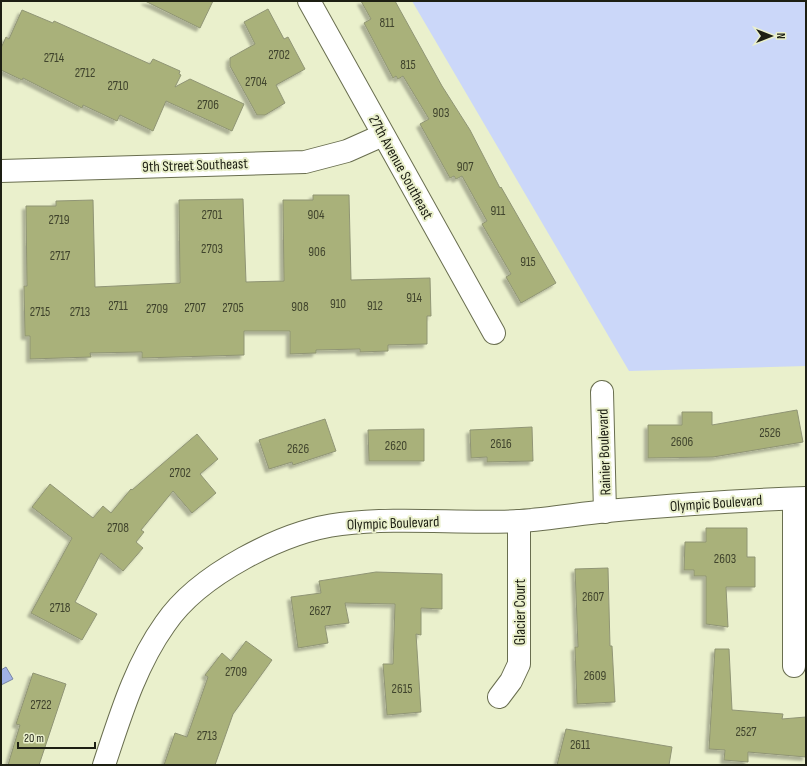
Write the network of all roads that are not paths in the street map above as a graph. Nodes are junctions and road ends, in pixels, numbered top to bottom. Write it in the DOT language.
graph roads {
  1 [pos="308,1"];
  2 [pos="383,134"];
  3 [pos="1,171"];
  4 [pos="494,333"];
  5 [pos="602,392"];
  6 [pos="800,498"];
  7 [pos="605,512"];
  8 [pos="519,521"];
  9 [pos="794,666"];
  10 [pos="499,697"];
  11 [pos="104,765"];
  1 -- 2 [label="street, 27th Avenue Southeast"];
  2 -- 3 [label="street, 9th Street Southeast"];
  2 -- 4 [label="street, 27th Avenue Southeast"];
  5 -- 7 [label="street, Rainier Boulevard"];
  6 -- 7 [label="street, Olympic Boulevard"];
  6 -- 9 [label="street"];
  7 -- 8 [label="street, Olympic Boulevard"];
  8 -- 10 [label="street, Glacier Court"];
  8 -- 11 [label="street, Olympic Boulevard"];
}
